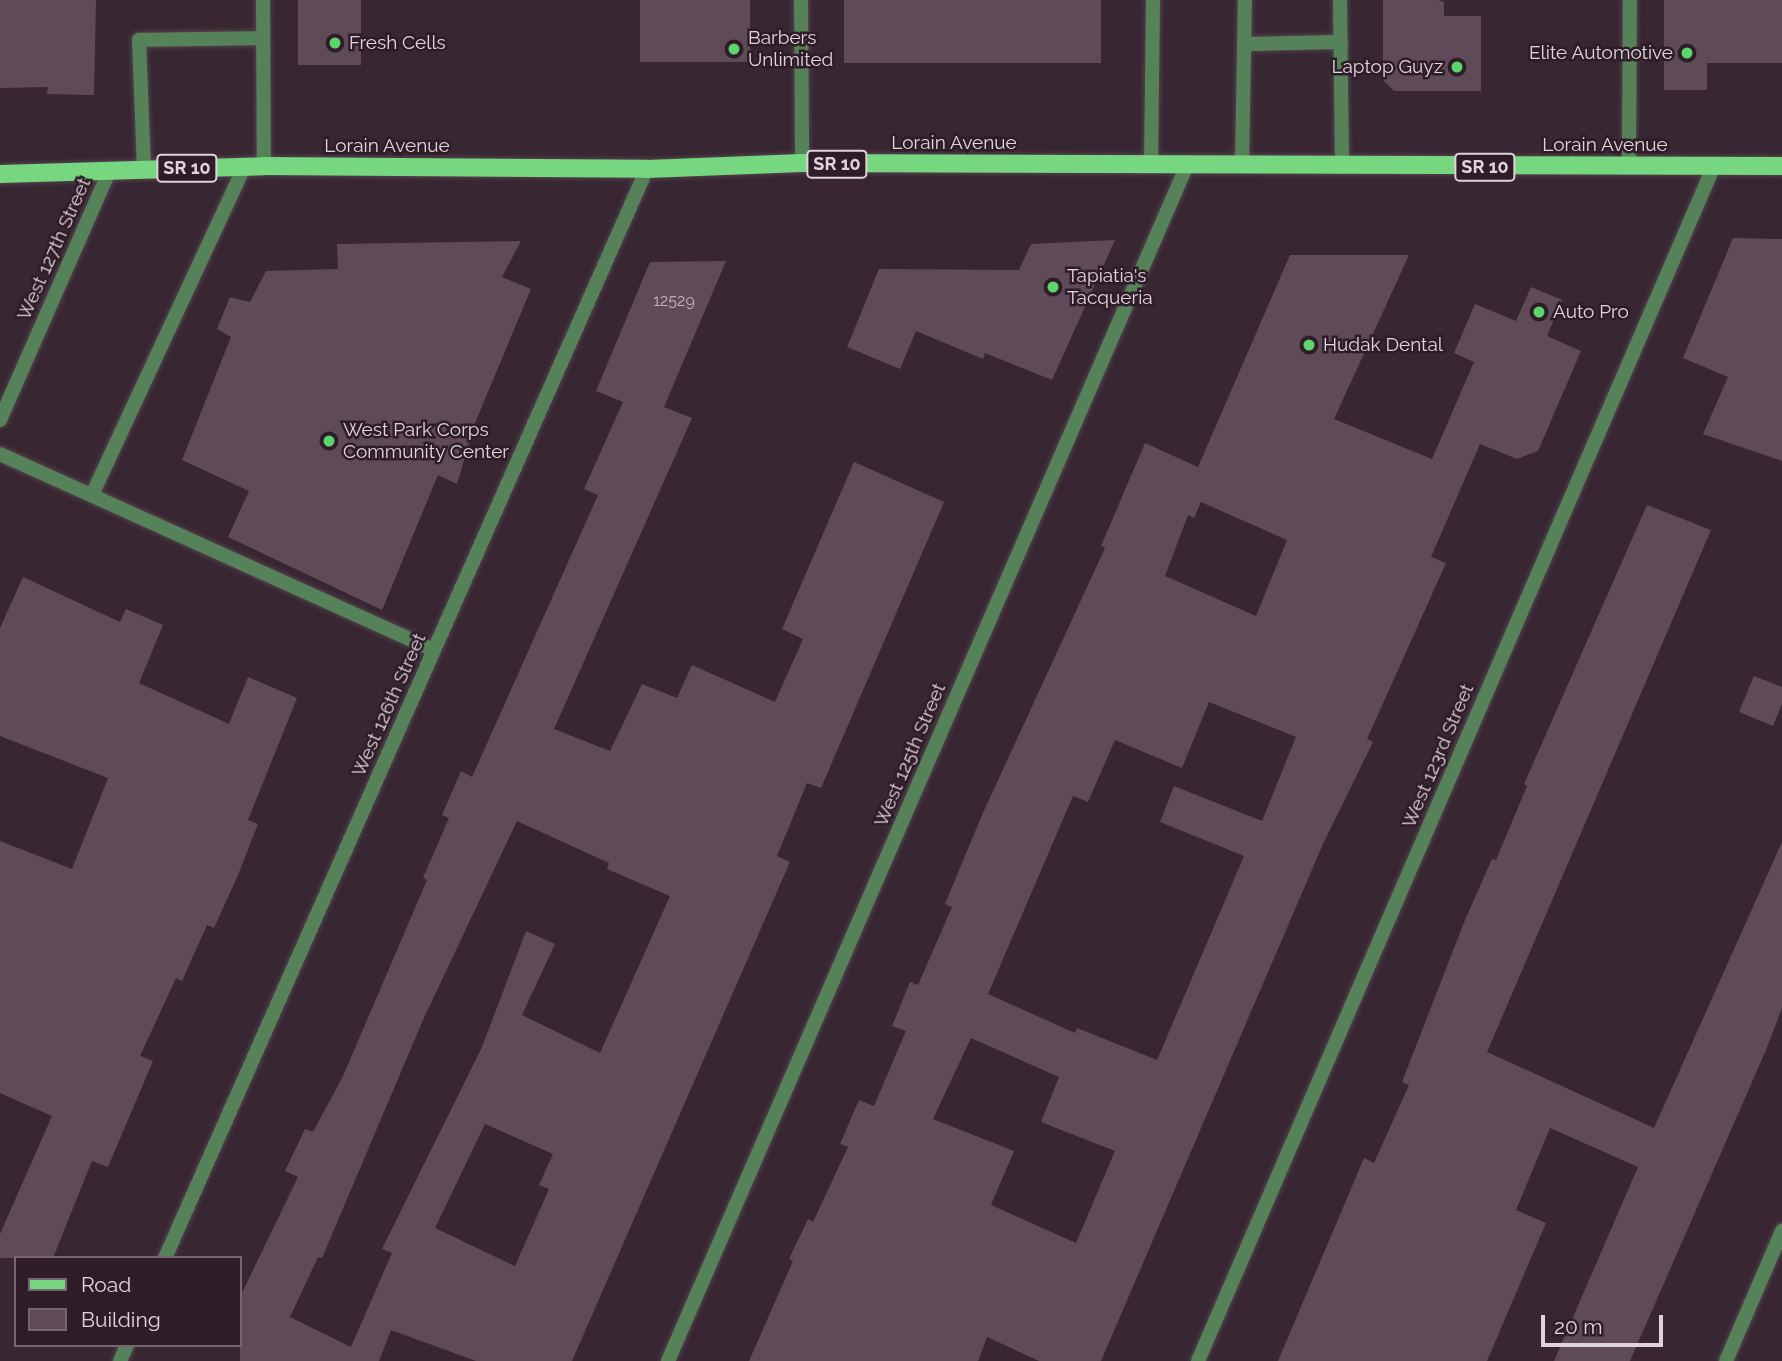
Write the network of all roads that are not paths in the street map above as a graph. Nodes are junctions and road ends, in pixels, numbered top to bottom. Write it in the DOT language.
graph roads {
  1 [pos="263,0"];
  2 [pos="801,0"];
  3 [pos="1153,0"];
  4 [pos="1245,0"];
  5 [pos="1340,0"];
  6 [pos="1630,0"];
  7 [pos="263,38"];
  8 [pos="1340,42"];
  9 [pos="1245,44"];
  10 [pos="802,163"];
  11 [pos="1152,165"];
  12 [pos="1187,165"];
  13 [pos="264,166"];
  14 [pos="1242,166"];
  15 [pos="1629,166"];
  16 [pos="1714,166"];
  17 [pos="1782,166"];
  18 [pos="244,167"];
  19 [pos="1342,167"];
  20 [pos="144,169"];
  21 [pos="648,169"];
  22 [pos="110,170"];
  23 [pos="0,174"];
  24 [pos="0,420"];
  25 [pos="0,454"];
  26 [pos="92,495"];
  27 [pos="434,650"];
  28 [pos="1782,1231"];
  29 [pos="166,1256"];
  30 [pos="668,1361"];
  31 [pos="1198,1361"];
  32 [pos="1726,1361"];
  1 -- 7 [label="street"];
  2 -- 10 [label="street"];
  3 -- 11 [label="street"];
  4 -- 9 [label="street"];
  5 -- 8 [label="street"];
  6 -- 15 [label="street"];
  7 -- 13 [label="street"];
  7 -- 20 [label="street"];
  8 -- 9 [label="street"];
  8 -- 19 [label="street"];
  9 -- 14 [label="street"];
  10 -- 11 [label="main road, Lorain Avenue / SR 10"];
  10 -- 21 [label="main road, Lorain Avenue / SR 10"];
  11 -- 12 [label="main road, Lorain Avenue / SR 10"];
  12 -- 14 [label="main road, Lorain Avenue / SR 10"];
  12 -- 30 [label="street, West 125th Street"];
  13 -- 18 [label="main road, Lorain Avenue / SR 10"];
  13 -- 21 [label="main road, Lorain Avenue / SR 10"];
  14 -- 19 [label="main road, Lorain Avenue / SR 10"];
  15 -- 16 [label="main road, Lorain Avenue / SR 10"];
  15 -- 19 [label="main road, Lorain Avenue / SR 10"];
  16 -- 17 [label="main road, Lorain Avenue / SR 10"];
  16 -- 31 [label="street, West 123rd Street"];
  18 -- 20 [label="main road, Lorain Avenue / SR 10"];
  18 -- 26 [label="street"];
  20 -- 22 [label="main road, Lorain Avenue / SR 10"];
  21 -- 27 [label="street, West 126th Street"];
  22 -- 23 [label="main road, Lorain Avenue / SR 10"];
  22 -- 24 [label="street, West 127th Street"];
  25 -- 26 [label="street"];
  26 -- 27 [label="street"];
  27 -- 29 [label="street, West 126th Street"];
  28 -- 32 [label="street"];
}
